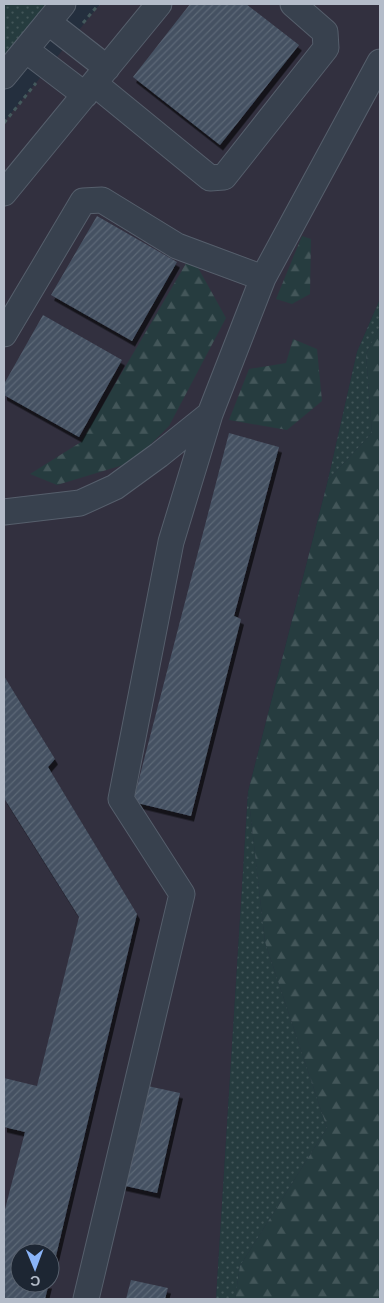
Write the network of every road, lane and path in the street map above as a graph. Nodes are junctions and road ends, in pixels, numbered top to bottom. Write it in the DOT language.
graph roads {
  1 [pos="159,4"];
  2 [pos="293,4"];
  3 [pos="55,13"];
  4 [pos="26,50"];
  5 [pos="380,62"];
  6 [pos="4,76"];
  7 [pos="95,82"];
  8 [pos="4,193"];
  9 [pos="263,278"];
  10 [pos="4,334"];
  11 [pos="210,414"];
  12 [pos="4,512"];
  13 [pos="86,1299"];
  1 -- 7 [label="street"];
  2 -- 7 [label="street"];
  3 -- 4 [label="street"];
  3 -- 7 [label="street"];
  4 -- 6 [label="street"];
  4 -- 7 [label="street"];
  5 -- 9 [label="street"];
  7 -- 8 [label="street"];
  9 -- 10 [label="street"];
  9 -- 11 [label="street"];
  11 -- 12 [label="street"];
  11 -- 13 [label="street"];
}
